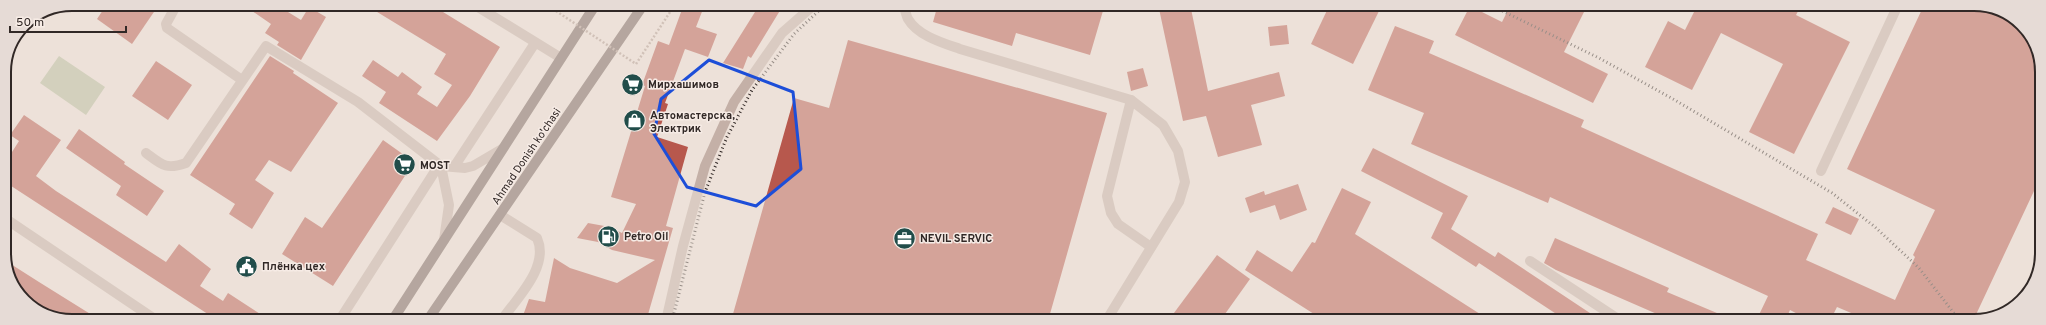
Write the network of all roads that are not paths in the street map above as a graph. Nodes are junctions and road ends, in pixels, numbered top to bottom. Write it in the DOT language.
graph roads {
  1 [pos="173,11"];
  2 [pos="484,11"];
  3 [pos="591,11"];
  4 [pos="639,11"];
  5 [pos="807,11"];
  6 [pos="905,11"];
  7 [pos="1895,11"];
  8 [pos="535,43"];
  9 [pos="561,58"];
  10 [pos="242,80"];
  11 [pos="1131,100"];
  12 [pos="502,149"];
  13 [pos="146,153"];
  14 [pos="440,165"];
  15 [pos="454,167"];
  16 [pos="1821,171"];
  17 [pos="500,215"];
  18 [pos="11,222"];
  19 [pos="444,240"];
  20 [pos="1151,247"];
  21 [pos="1530,261"];
  22 [pos="147,314"];
  23 [pos="342,314"];
  24 [pos="396,314"];
  25 [pos="432,314"];
  26 [pos="506,314"];
  27 [pos="668,314"];
  28 [pos="1110,314"];
  29 [pos="1610,314"];
  1 -- 10 [label="street"];
  2 -- 8 [label="street"];
  3 -- 9 [label="main road, Ahmad Donish ko'chasi"];
  4 -- 17 [label="main road, Ahmad Donish ko'chasi"];
  5 -- 27 [label="street"];
  6 -- 11 [label="street"];
  7 -- 16 [label="street"];
  8 -- 9 [label="street"];
  8 -- 15 [label="street"];
  9 -- 12 [label="main road, Ahmad Donish ko'chasi"];
  10 -- 13 [label="street"];
  10 -- 14 [label="street"];
  11 -- 20 [label="street"];
  11 -- 20 [label="street"];
  12 -- 15 [label="street"];
  12 -- 19 [label="main road, Ahmad Donish ko'chasi"];
  14 -- 15 [label="street"];
  14 -- 19 [label="street"];
  14 -- 23 [label="street"];
  17 -- 25 [label="main road, Ahmad Donish ko'chasi"];
  17 -- 26 [label="street"];
  18 -- 22 [label="street"];
  19 -- 24 [label="main road, Ahmad Donish ko'chasi"];
  20 -- 28 [label="street"];
  21 -- 29 [label="street"];
}
